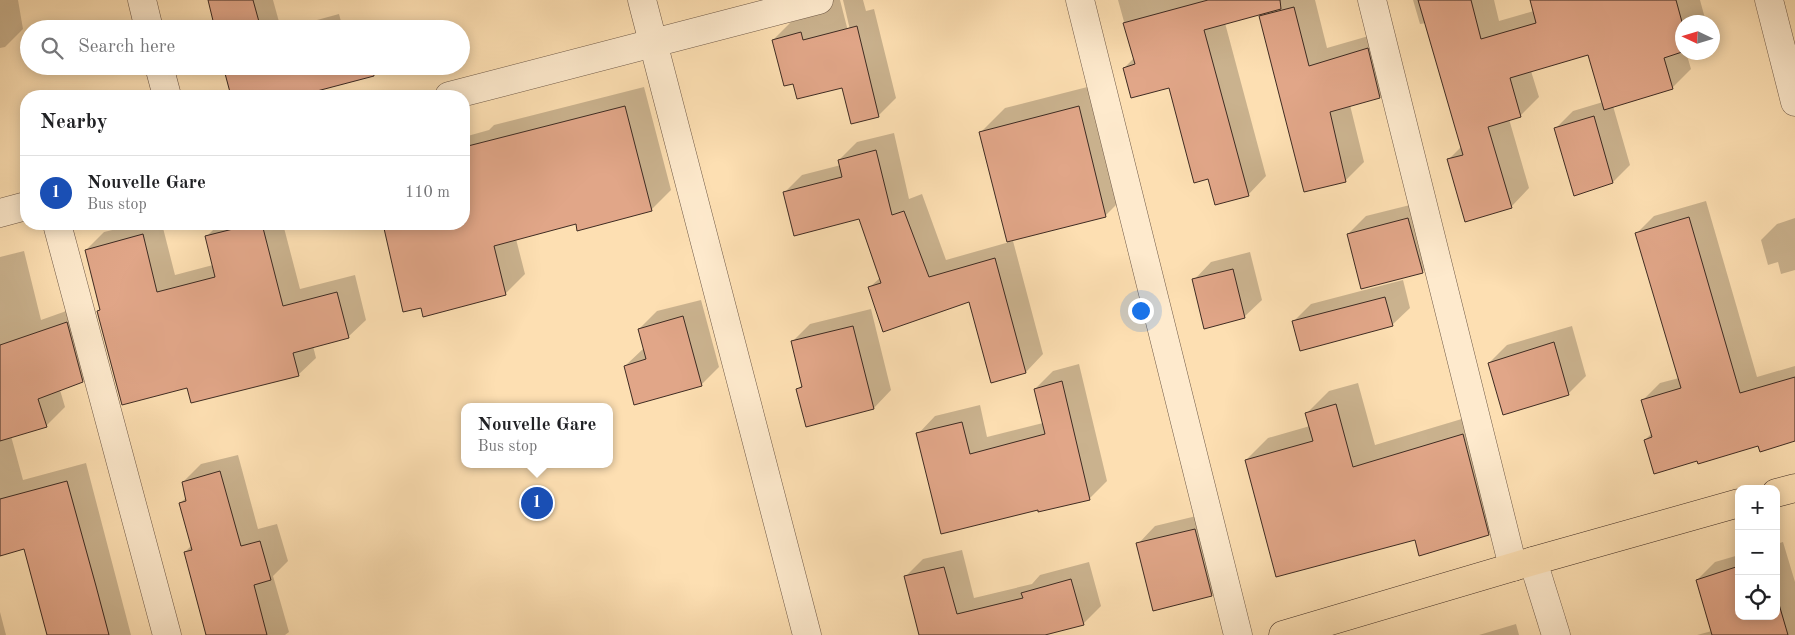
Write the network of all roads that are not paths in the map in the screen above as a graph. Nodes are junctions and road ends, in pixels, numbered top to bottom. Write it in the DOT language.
graph roads {
  1 [pos="142,0"];
  2 [pos="642,0"];
  3 [pos="819,0"];
  4 [pos="1080,0"];
  5 [pos="1372,0"];
  6 [pos="1769,0"];
  7 [pos="147,20"];
  8 [pos="653,44"];
  9 [pos="161,75"];
  10 [pos="165,90"];
  11 [pos="470,91"];
  12 [pos="1795,102"];
  13 [pos="20,208"];
  14 [pos="0,213"];
  15 [pos="59,230"];
  16 [pos="1795,488"];
  17 [pos="1780,492"];
  18 [pos="1735,505"];
  19 [pos="1523,564"];
  20 [pos="167,635"];
  21 [pos="807,635"];
  22 [pos="1238,635"];
  23 [pos="1283,635"];
  24 [pos="1556,635"];
  1 -- 7 [label="street"];
  2 -- 8 [label="street"];
  3 -- 8 [label="street"];
  4 -- 22 [label="street"];
  5 -- 19 [label="street"];
  6 -- 12 [label="street"];
  8 -- 11 [label="street"];
  8 -- 21 [label="street"];
  9 -- 10 [label="street"];
  13 -- 14 [label="street"];
  15 -- 20 [label="street"];
  16 -- 17 [label="main road"];
  18 -- 19 [label="main road"];
  19 -- 23 [label="main road"];
  19 -- 24 [label="street"];
}
